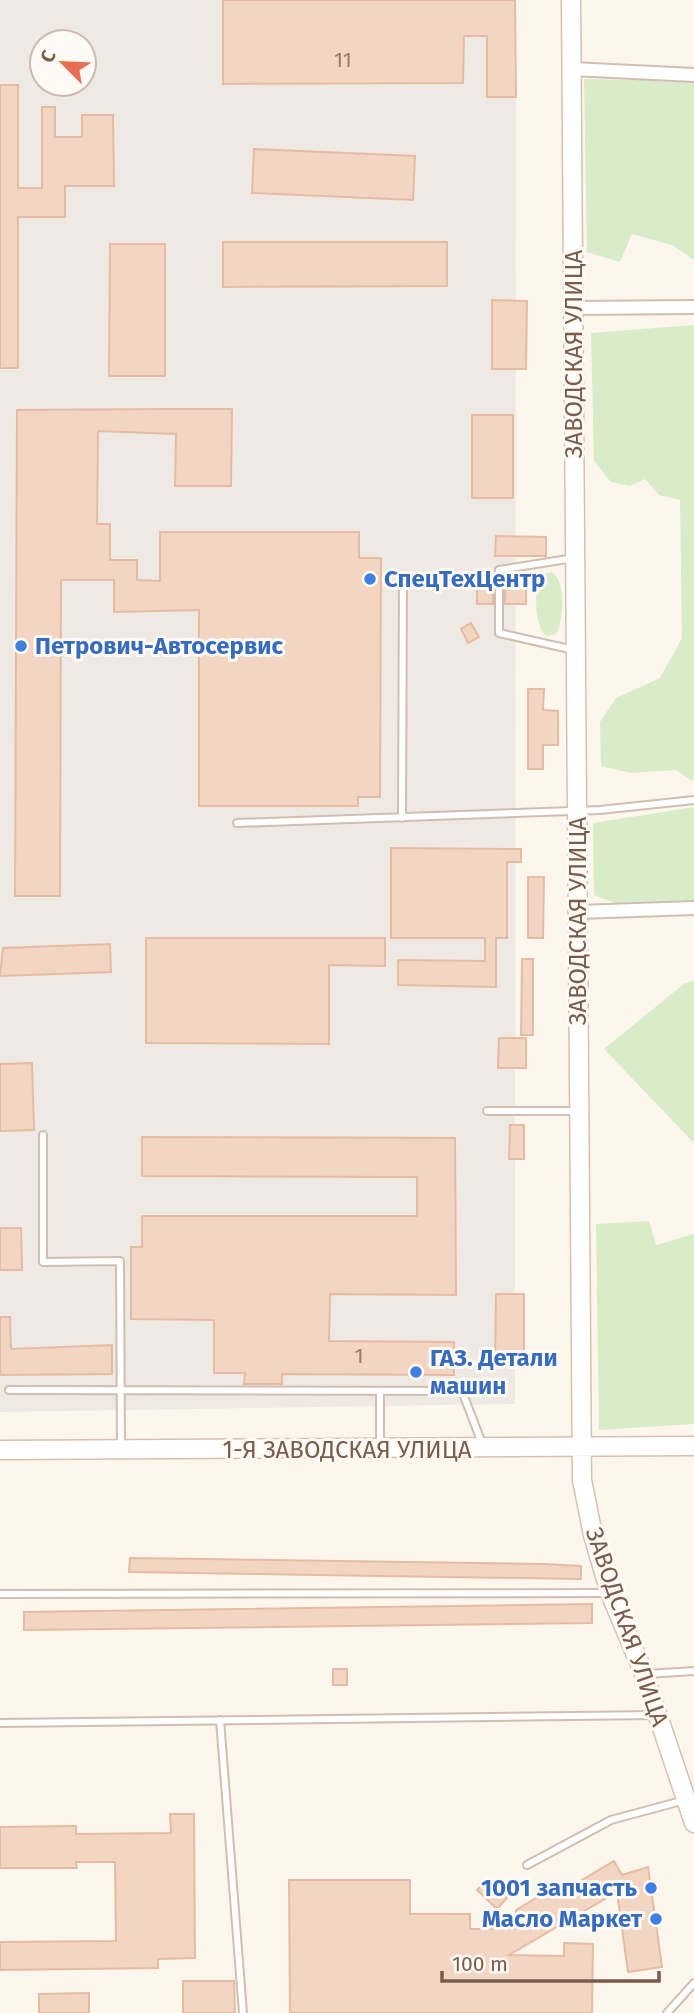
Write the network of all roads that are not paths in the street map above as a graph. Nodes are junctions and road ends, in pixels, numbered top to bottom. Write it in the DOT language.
graph roads {
  1 [pos="571,0"];
  2 [pos="572,69"];
  3 [pos="694,75"];
  4 [pos="694,307"];
  5 [pos="574,308"];
  6 [pos="576,557"];
  7 [pos="403,577"];
  8 [pos="576,651"];
  9 [pos="694,800"];
  10 [pos="578,811"];
  11 [pos="401,818"];
  12 [pos="237,822"];
  13 [pos="694,908"];
  14 [pos="578,912"];
  15 [pos="486,1111"];
  16 [pos="579,1111"];
  17 [pos="43,1135"];
  18 [pos="9,1390"];
  19 [pos="121,1390"];
  20 [pos="380,1391"];
  21 [pos="694,1446"];
  22 [pos="484,1448"];
  23 [pos="580,1448"];
  24 [pos="380,1450"];
  25 [pos="0,1451"];
  26 [pos="121,1451"];
  27 [pos="610,1593"];
  28 [pos="0,1594"];
  29 [pos="694,1671"];
  30 [pos="644,1674"];
  31 [pos="658,1715"];
  32 [pos="220,1720"];
  33 [pos="0,1723"];
  34 [pos="687,1800"];
  35 [pos="694,1823"];
  36 [pos="527,1865"];
  37 [pos="694,1983"];
  38 [pos="243,2013"];
  39 [pos="667,2013"];
  1 -- 2 [label="main road, ЗАВОДСКАЯ УЛИЦА"];
  2 -- 3 [label="street"];
  2 -- 5 [label="main road, ЗАВОДСКАЯ УЛИЦА"];
  4 -- 5 [label="street"];
  5 -- 6 [label="main road, ЗАВОДСКАЯ УЛИЦА"];
  6 -- 8 [label="main road, ЗАВОДСКАЯ УЛИЦА"];
  6 -- 8 [label="lane"];
  7 -- 11 [label="lane"];
  8 -- 10 [label="main road, ЗАВОДСКАЯ УЛИЦА"];
  9 -- 10 [label="lane"];
  10 -- 11 [label="lane"];
  10 -- 14 [label="main road, ЗАВОДСКАЯ УЛИЦА"];
  11 -- 12 [label="lane"];
  13 -- 14 [label="street"];
  14 -- 16 [label="main road, ЗАВОДСКАЯ УЛИЦА"];
  15 -- 16 [label="lane"];
  16 -- 23 [label="main road, ЗАВОДСКАЯ УЛИЦА"];
  17 -- 19 [label="lane"];
  18 -- 19 [label="lane"];
  19 -- 20 [label="lane"];
  19 -- 26 [label="lane"];
  20 -- 22 [label="lane"];
  20 -- 24 [label="lane"];
  21 -- 23 [label="main road, 1-Я ЗАВОДСКАЯ УЛИЦА"];
  22 -- 23 [label="main road, 1-Я ЗАВОДСКАЯ УЛИЦА"];
  22 -- 24 [label="main road, 1-Я ЗАВОДСКАЯ УЛИЦА"];
  23 -- 27 [label="main road, ЗАВОДСКАЯ УЛИЦА"];
  24 -- 26 [label="main road, 1-Я ЗАВОДСКАЯ УЛИЦА"];
  25 -- 26 [label="main road, 1-Я ЗАВОДСКАЯ УЛИЦА"];
  27 -- 28 [label="lane"];
  27 -- 30 [label="main road, ЗАВОДСКАЯ УЛИЦА"];
  29 -- 30 [label="lane"];
  30 -- 31 [label="main road, ЗАВОДСКАЯ УЛИЦА"];
  31 -- 32 [label="lane"];
  31 -- 34 [label="main road, ЗАВОДСКАЯ УЛИЦА"];
  32 -- 33 [label="lane"];
  32 -- 38 [label="lane"];
  34 -- 35 [label="main road, ЗАВОДСКАЯ УЛИЦА"];
  34 -- 36 [label="lane"];
  37 -- 39 [label="lane"];
}
